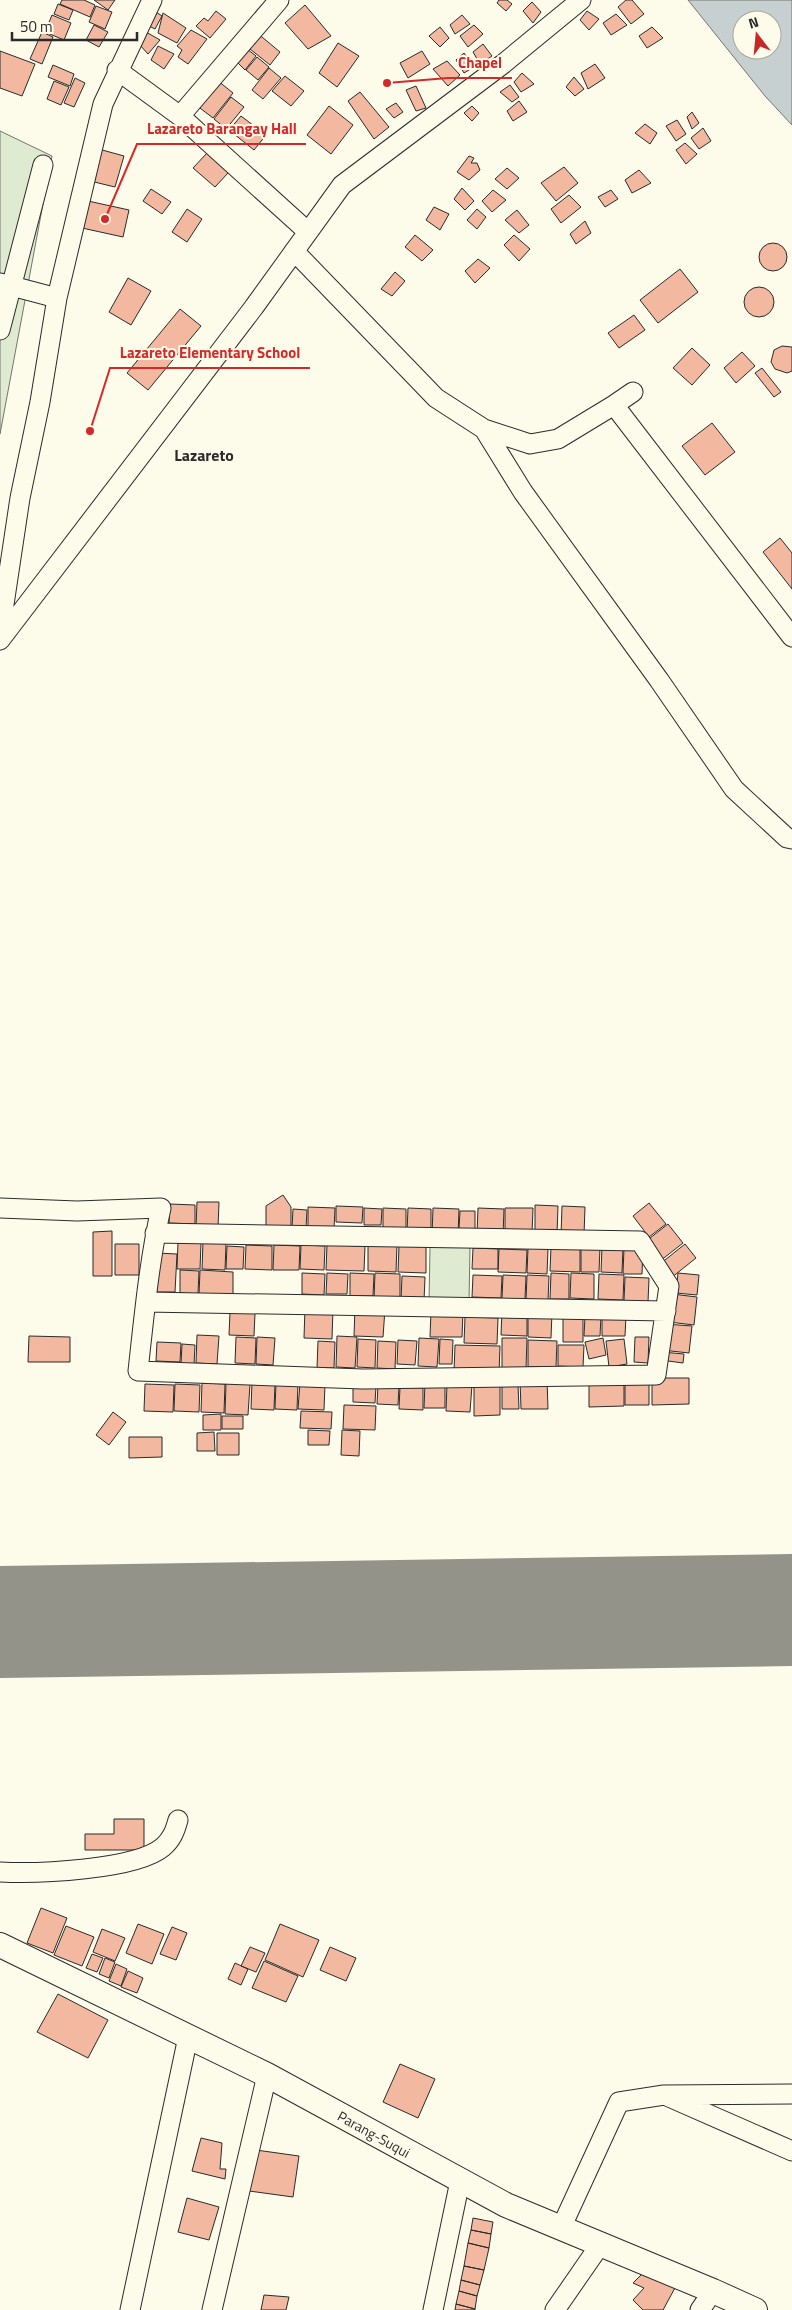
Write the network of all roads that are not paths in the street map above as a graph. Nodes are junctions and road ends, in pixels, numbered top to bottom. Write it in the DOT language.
graph roads {
  1 [pos="152,0"];
  2 [pos="279,0"];
  3 [pos="579,1"];
  4 [pos="117,70"];
  5 [pos="180,116"];
  6 [pos="43,165"];
  7 [pos="307,231"];
  8 [pos="294,251"];
  9 [pos="5,284"];
  10 [pos="57,298"];
  11 [pos="0,330"];
  12 [pos="633,392"];
  13 [pos="614,406"];
  14 [pos="484,429"];
  15 [pos="0,631"];
  16 [pos="792,637"];
  17 [pos="0,640"];
  18 [pos="792,839"];
  19 [pos="0,1208"];
  20 [pos="155,1233"];
  21 [pos="146,1302"];
  22 [pos="666,1311"];
  23 [pos="178,1820"];
  24 [pos="0,1872"];
  25 [pos="0,1945"];
  26 [pos="188,2037"];
  27 [pos="267,2074"];
  28 [pos="792,2094"];
  29 [pos="664,2095"];
  30 [pos="792,2151"];
  31 [pos="460,2181"];
  32 [pos="561,2228"];
  33 [pos="600,2245"];
  34 [pos="713,2291"];
  35 [pos="130,2310"];
  36 [pos="212,2310"];
  37 [pos="433,2310"];
  38 [pos="555,2310"];
  39 [pos="700,2310"];
  40 [pos="755,2310"];
  1 -- 4 [label="street"];
  2 -- 5 [label="street"];
  3 -- 7 [label="street"];
  4 -- 5 [label="street"];
  4 -- 10 [label="street"];
  5 -- 7 [label="street"];
  6 -- 9 [label="street"];
  7 -- 8 [label="street"];
  8 -- 14 [label="street"];
  8 -- 17 [label="street"];
  9 -- 10 [label="street"];
  9 -- 11 [label="street"];
  10 -- 15 [label="street"];
  12 -- 13 [label="street"];
  13 -- 14 [label="street"];
  13 -- 16 [label="street"];
  14 -- 18 [label="street"];
  19 -- 20 [label="street"];
  20 -- 21 [label="street"];
  20 -- 22 [label="street"];
  21 -- 22 [label="street"];
  21 -- 22 [label="street"];
  23 -- 24 [label="street"];
  25 -- 26 [label="main road, Parang-Suqui"];
  26 -- 27 [label="main road, Parang-Suqui"];
  26 -- 35 [label="street"];
  27 -- 31 [label="main road, Parang-Suqui"];
  27 -- 36 [label="street"];
  28 -- 29 [label="street"];
  29 -- 30 [label="street"];
  29 -- 32 [label="street"];
  31 -- 32 [label="main road, Parang-Suqui"];
  31 -- 37 [label="street"];
  32 -- 33 [label="main road, Parang-Suqui"];
  33 -- 34 [label="main road, Parang-Suqui"];
  33 -- 38 [label="street"];
  34 -- 39 [label="street"];
  34 -- 40 [label="main road, Parang-Suqui"];
}
